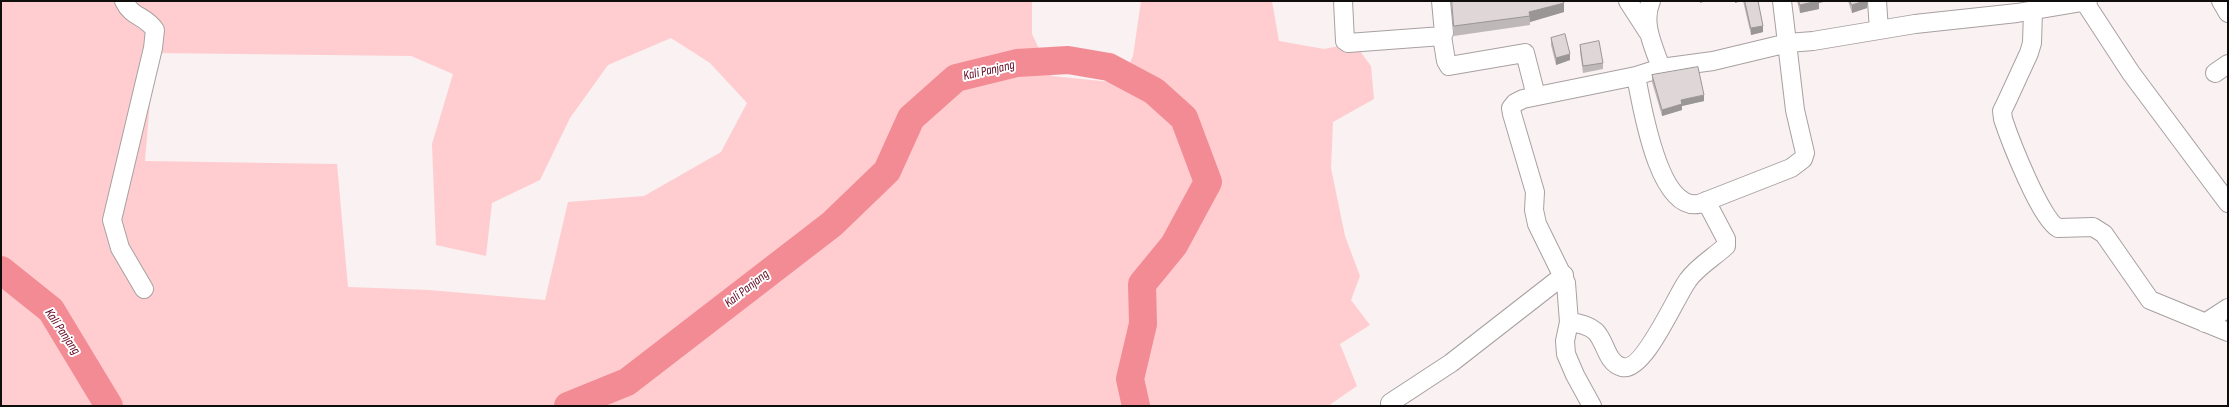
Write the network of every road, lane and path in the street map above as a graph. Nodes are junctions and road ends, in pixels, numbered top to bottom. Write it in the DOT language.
graph roads {
  1 [pos="124,1"];
  2 [pos="1343,1"];
  3 [pos="1441,1"];
  4 [pos="1628,1"];
  5 [pos="1651,1"];
  6 [pos="1782,1"];
  7 [pos="1877,1"];
  8 [pos="2086,1"];
  9 [pos="2221,1"];
  10 [pos="2033,11"];
  11 [pos="2228,13"];
  12 [pos="1879,30"];
  13 [pos="1648,32"];
  14 [pos="1442,36"];
  15 [pos="1788,43"];
  16 [pos="1661,68"];
  17 [pos="1636,76"];
  18 [pos="1536,96"];
  19 [pos="1706,201"];
  20 [pos="2228,203"];
  21 [pos="1564,274"];
  22 [pos="144,289"];
  23 [pos="2228,308"];
  24 [pos="1570,322"];
  25 [pos="2205,324"];
  26 [pos="2228,332"];
  27 [pos="1390,403"];
  28 [pos="1592,406"];
  1 -- 22 [label="street"];
  2 -- 14 [label="street"];
  3 -- 14 [label="street"];
  4 -- 13 [label="street"];
  5 -- 13 [label="street"];
  6 -- 15 [label="street"];
  7 -- 12 [label="street"];
  8 -- 10 [label="street"];
  8 -- 20 [label="street"];
  9 -- 11 [label="street"];
  10 -- 12 [label="street"];
  10 -- 25 [label="street"];
  12 -- 15 [label="street"];
  13 -- 16 [label="street"];
  14 -- 18 [label="street"];
  15 -- 16 [label="street"];
  15 -- 19 [label="street"];
  16 -- 17 [label="street"];
  17 -- 18 [label="street"];
  17 -- 19 [label="street"];
  18 -- 21 [label="street"];
  19 -- 24 [label="street"];
  21 -- 24 [label="street"];
  21 -- 27 [label="street"];
  23 -- 25 [label="street"];
  24 -- 28 [label="street"];
  25 -- 26 [label="street"];
}
